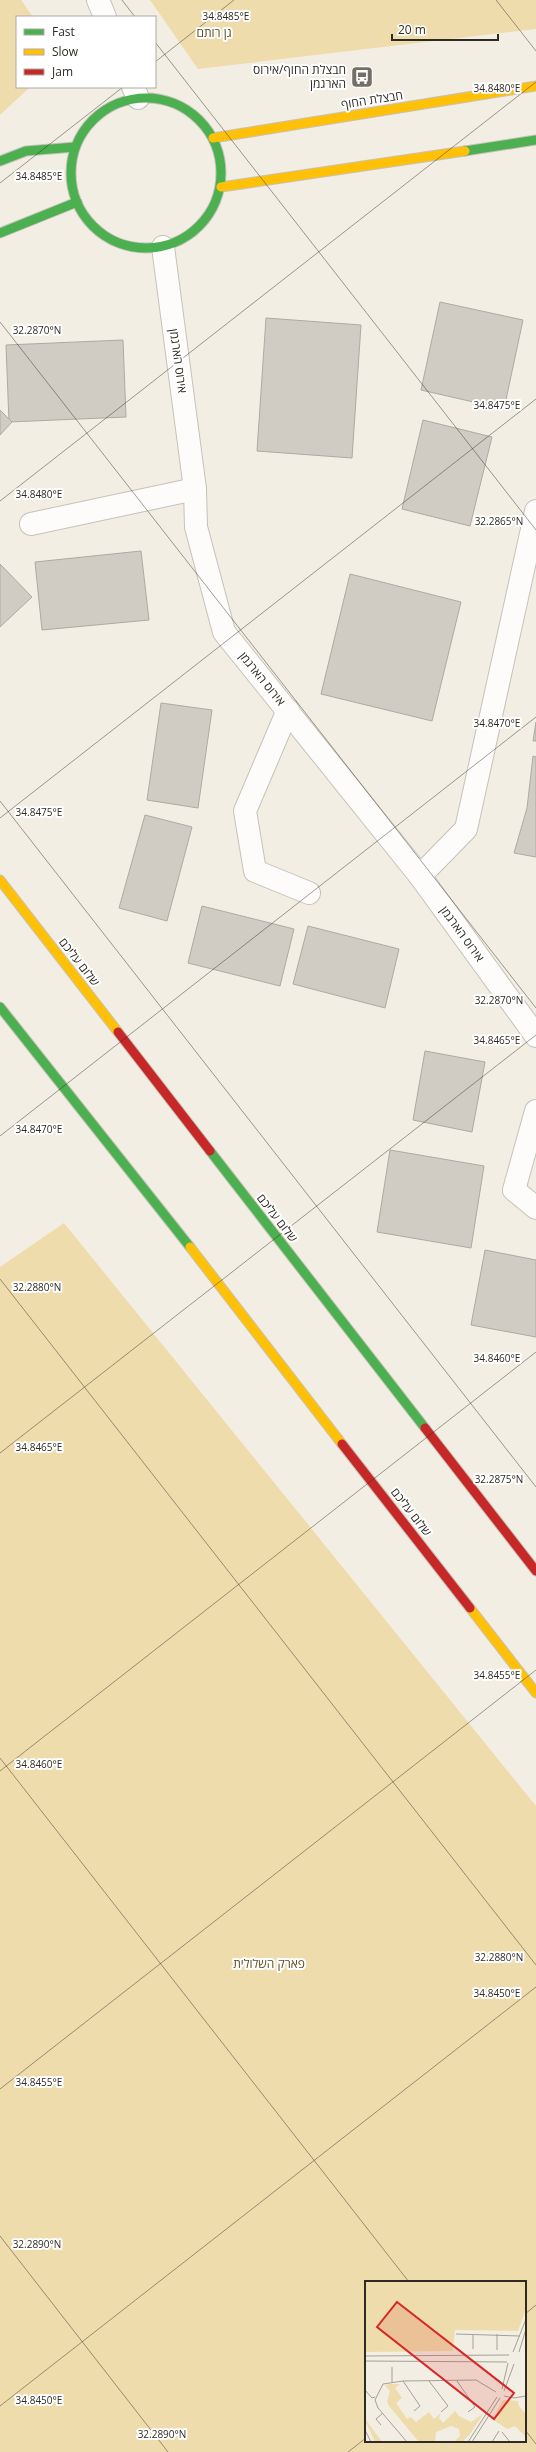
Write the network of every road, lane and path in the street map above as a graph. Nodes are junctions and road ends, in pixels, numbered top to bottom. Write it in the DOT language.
graph roads {
  1 [pos="98,0"];
  2 [pos="105,16"];
  3 [pos="536,86"];
  4 [pos="135,93"];
  5 [pos="213,138"];
  6 [pos="536,140"];
  7 [pos="75,147"];
  8 [pos="0,161"];
  9 [pos="221,187"];
  10 [pos="76,202"];
  11 [pos="0,233"];
  12 [pos="163,247"];
  13 [pos="195,489"];
  14 [pos="536,511"];
  15 [pos="32,524"];
  16 [pos="288,710"];
  17 [pos="420,876"];
  18 [pos="0,880"];
  19 [pos="309,894"];
  20 [pos="0,1007"];
  21 [pos="536,1036"];
  22 [pos="536,1111"];
  23 [pos="536,1208"];
  24 [pos="536,1571"];
  25 [pos="536,1693"];
  1 -- 2 [label="street"];
  3 -- 5 [label="main road, חבצלת החוף"];
  4 -- 5 [label="main road"];
  4 -- 7 [label="main road"];
  5 -- 9 [label="main road"];
  6 -- 9 [label="main road"];
  7 -- 8 [label="main road"];
  7 -- 10 [label="main road"];
  9 -- 12 [label="main road"];
  10 -- 11 [label="main road"];
  10 -- 12 [label="main road"];
  12 -- 13 [label="street, אירוס הארגמן"];
  13 -- 15 [label="street"];
  13 -- 16 [label="street, אירוס הארגמן"];
  14 -- 17 [label="street"];
  16 -- 17 [label="street, אירוס הארגמן"];
  16 -- 19 [label="street"];
  17 -- 21 [label="street, אירוס הארגמן"];
  18 -- 24 [label="main road, שלום עליכם"];
  20 -- 25 [label="main road, שלום עליכם"];
  22 -- 23 [label="street"];
}
